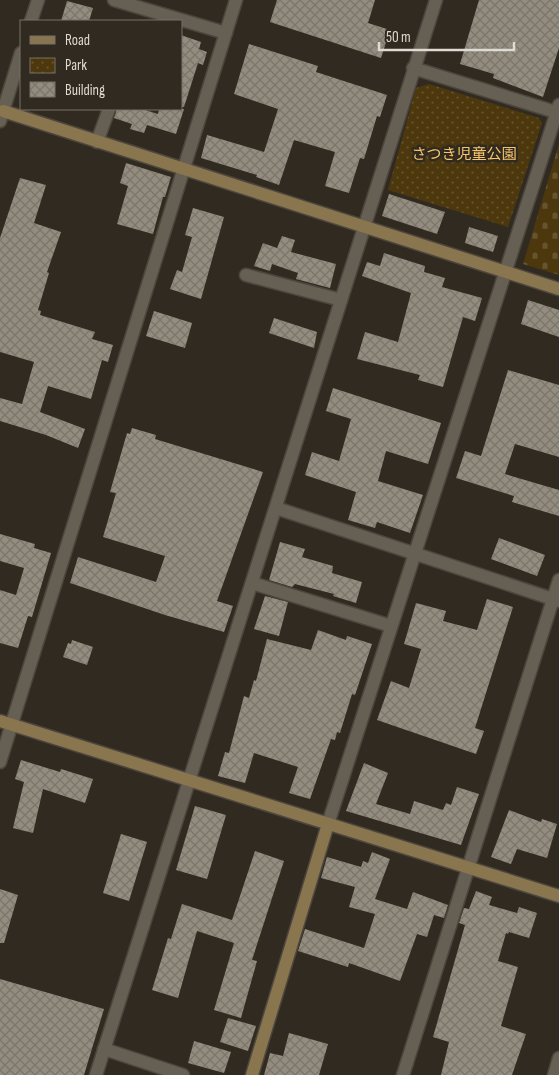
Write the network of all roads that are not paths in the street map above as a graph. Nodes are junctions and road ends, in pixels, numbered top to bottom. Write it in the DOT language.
graph roads {
  1 [pos="38,0"];
  2 [pos="114,0"];
  3 [pos="236,0"];
  4 [pos="436,0"];
  5 [pos="31,20"];
  6 [pos="182,20"];
  7 [pos="182,20"];
  8 [pos="226,33"];
  9 [pos="20,56"];
  10 [pos="414,68"];
  11 [pos="109,110"];
  12 [pos="558,110"];
  13 [pos="2,116"];
  14 [pos="97,142"];
  15 [pos="183,170"];
  16 [pos="364,228"];
  17 [pos="507,272"];
  18 [pos="246,275"];
  19 [pos="559,289"];
  20 [pos="341,300"];
  21 [pos="276,508"];
  22 [pos="414,552"];
  23 [pos="559,580"];
  24 [pos="252,583"];
  25 [pos="556,600"];
  26 [pos="391,626"];
  27 [pos="6,723"];
  28 [pos="0,762"];
  29 [pos="188,781"];
  30 [pos="328,824"];
  31 [pos="468,868"];
  32 [pos="559,896"];
  33 [pos="104,1049"];
  34 [pos="559,1058"];
  35 [pos="96,1075"];
  36 [pos="182,1075"];
  37 [pos="252,1075"];
  38 [pos="403,1075"];
  39 [pos="554,1075"];
  1 -- 5 [label="street"];
  2 -- 6 [label="street"];
  3 -- 8 [label="street"];
  4 -- 10 [label="street"];
  7 -- 8 [label="street"];
  8 -- 15 [label="street"];
  9 -- 13 [label="street"];
  10 -- 12 [label="street"];
  10 -- 16 [label="street"];
  11 -- 14 [label="street"];
  12 -- 17 [label="street"];
  13 -- 14 [label="street"];
  14 -- 15 [label="street"];
  15 -- 16 [label="street"];
  15 -- 27 [label="street"];
  16 -- 17 [label="street"];
  16 -- 20 [label="street"];
  17 -- 19 [label="street"];
  17 -- 22 [label="street"];
  18 -- 20 [label="street"];
  20 -- 21 [label="street"];
  21 -- 22 [label="street"];
  21 -- 24 [label="street"];
  22 -- 25 [label="street"];
  22 -- 26 [label="street"];
  23 -- 25 [label="street"];
  24 -- 26 [label="street"];
  24 -- 29 [label="street"];
  25 -- 31 [label="street"];
  26 -- 30 [label="street"];
  27 -- 28 [label="street"];
  27 -- 29 [label="street"];
  29 -- 30 [label="street"];
  29 -- 33 [label="street"];
  30 -- 31 [label="street"];
  30 -- 37 [label="street"];
  31 -- 32 [label="street"];
  31 -- 38 [label="street"];
  33 -- 35 [label="street"];
  33 -- 36 [label="street"];
  34 -- 39 [label="street"];
}
